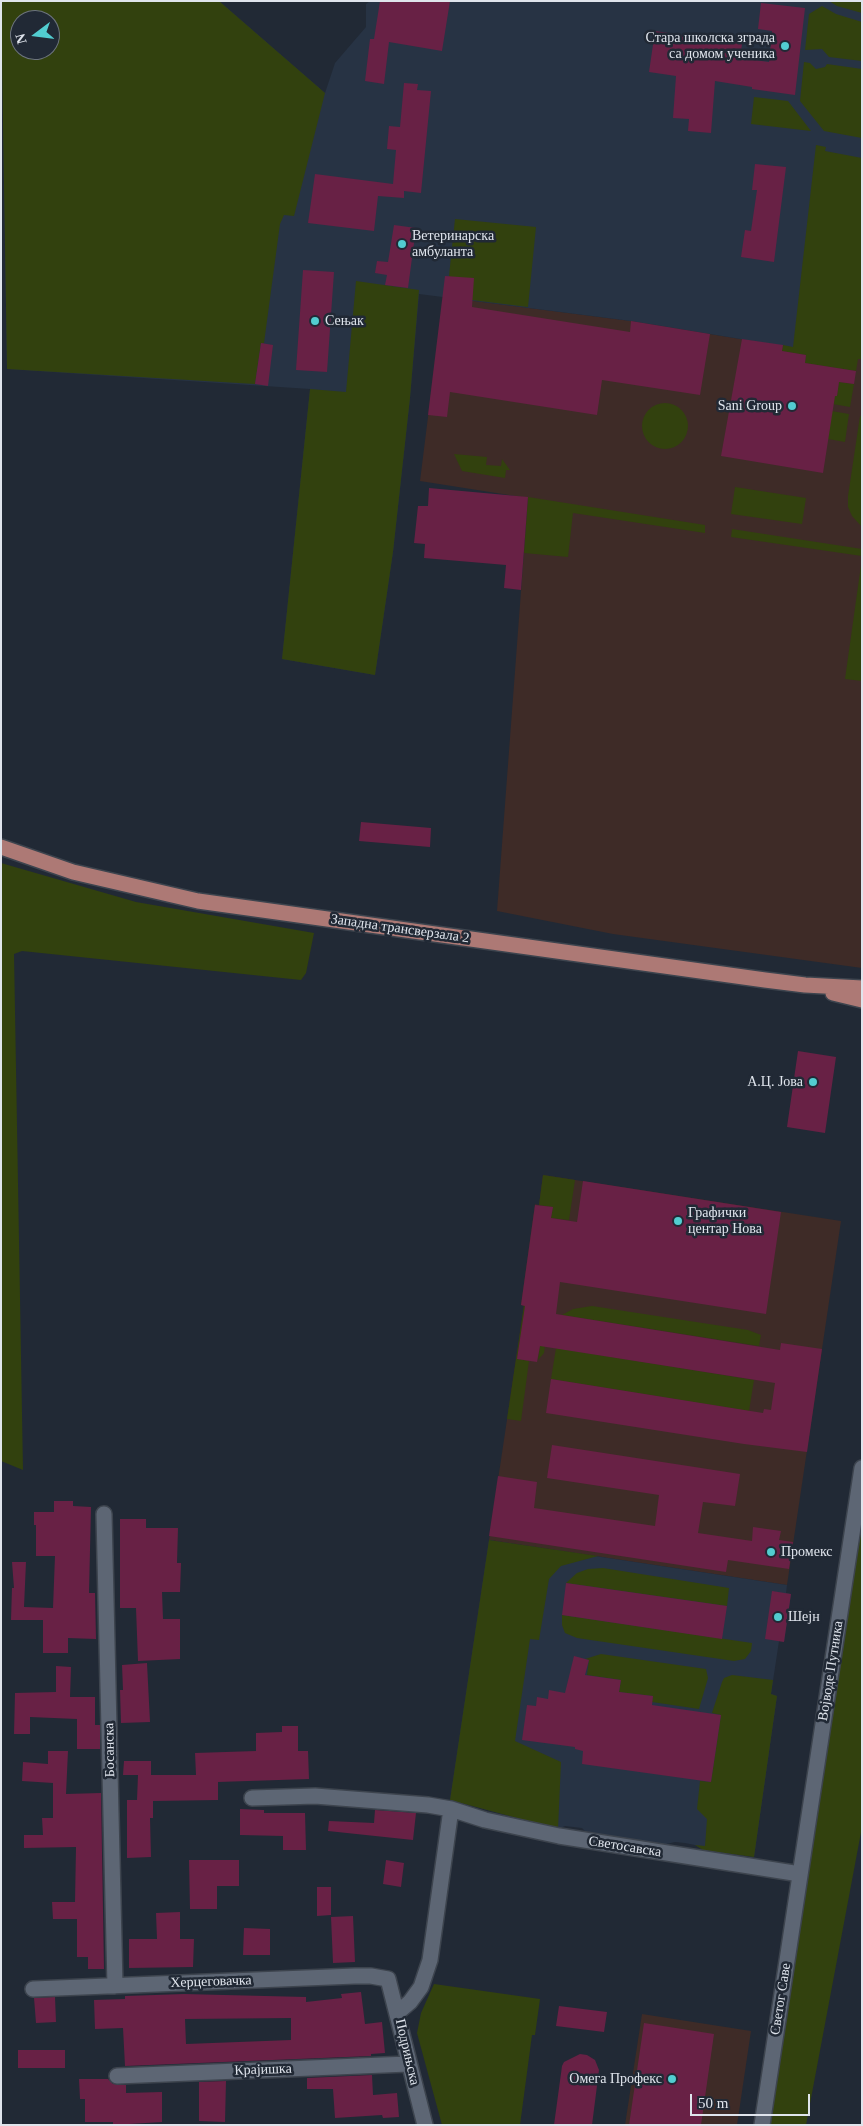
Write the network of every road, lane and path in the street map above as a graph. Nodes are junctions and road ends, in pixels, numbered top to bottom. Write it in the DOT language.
graph roads {
  1 [pos="1,847"];
  2 [pos="805,985"];
  3 [pos="862,988"];
  4 [pos="862,1000"];
  5 [pos="862,1468"];
  6 [pos="104,1514"];
  7 [pos="252,1798"];
  8 [pos="451,1809"];
  9 [pos="800,1874"];
  10 [pos="388,1979"];
  11 [pos="115,1986"];
  12 [pos="33,1989"];
  13 [pos="397,2013"];
  14 [pos="408,2064"];
  15 [pos="117,2076"];
  16 [pos="416,2125"];
  17 [pos="425,2125"];
  18 [pos="762,2125"];
  1 -- 2 [label="main road, Западна трансверзала 2"];
  2 -- 3 [label="main road, Западна трансверзала 2"];
  2 -- 4 [label="main road, Западна трансверзала 2"];
  5 -- 9 [label="street, Војводе Путника"];
  6 -- 11 [label="street, Босанска"];
  7 -- 8 [label="street, Светосавска"];
  8 -- 9 [label="street, Светосавска"];
  8 -- 13 [label="street"];
  9 -- 18 [label="street, Светог Саве"];
  10 -- 11 [label="street, Херцеговачка"];
  10 -- 13 [label="street, Подрињска"];
  11 -- 12 [label="street, Херцеговачка"];
  13 -- 14 [label="street, Подрињска"];
  14 -- 15 [label="street, Крајишка"];
  14 -- 17 [label="street, Подрињска"];
  16 -- 17 [label="street"];
}
